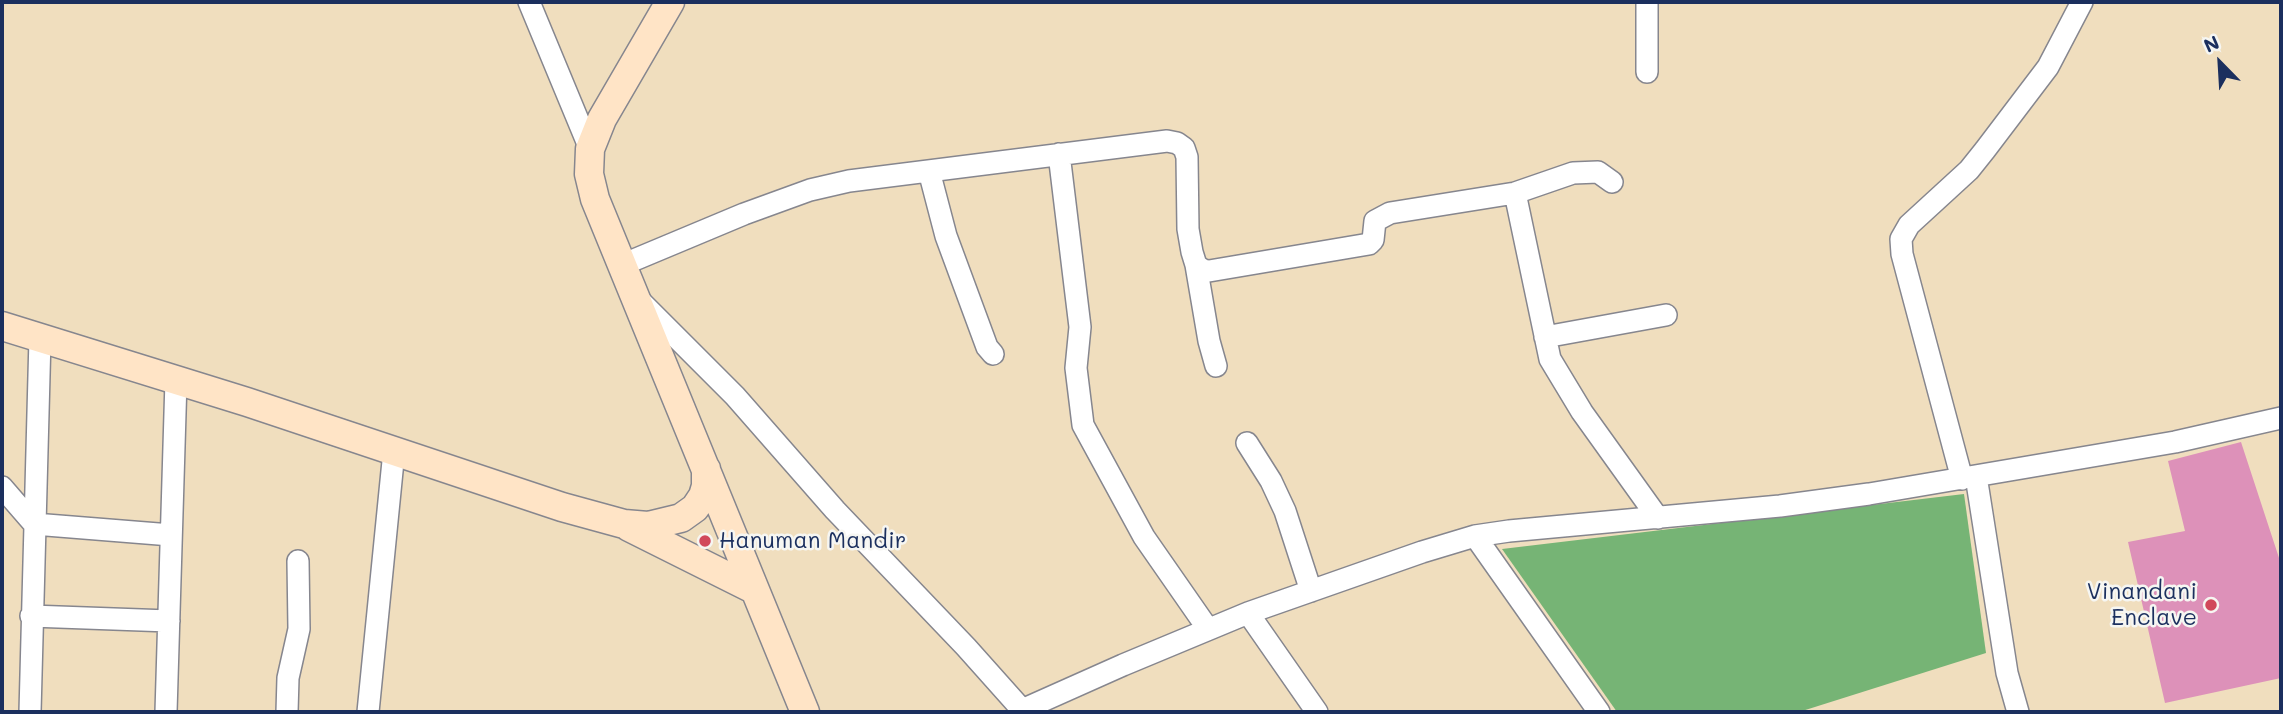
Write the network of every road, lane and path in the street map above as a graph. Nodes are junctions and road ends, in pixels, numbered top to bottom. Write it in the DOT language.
graph roads {
  1 [pos="529,2"];
  2 [pos="670,2"];
  3 [pos="1647,2"];
  4 [pos="2082,2"];
  5 [pos="1647,72"];
  6 [pos="590,149"];
  7 [pos="1059,155"];
  8 [pos="929,171"];
  9 [pos="1612,182"];
  10 [pos="1515,193"];
  11 [pos="622,265"];
  12 [pos="1196,265"];
  13 [pos="632,292"];
  14 [pos="1666,315"];
  15 [pos="2,326"];
  16 [pos="1545,337"];
  17 [pos="40,338"];
  18 [pos="993,354"];
  19 [pos="1216,366"];
  20 [pos="176,380"];
  21 [pos="2281,418"];
  22 [pos="1247,443"];
  23 [pos="394,451"];
  24 [pos="706,469"];
  25 [pos="1969,477"];
  26 [pos="2,486"];
  27 [pos="1658,518"];
  28 [pos="34,524"];
  29 [pos="624,524"];
  30 [pos="171,535"];
  31 [pos="1475,536"];
  32 [pos="298,561"];
  33 [pos="755,590"];
  34 [pos="1311,591"];
  35 [pos="1248,613"];
  36 [pos="31,616"];
  37 [pos="169,621"];
  38 [pos="1208,629"];
  39 [pos="1023,711"];
  40 [pos="30,712"];
  41 [pos="166,712"];
  42 [pos="287,712"];
  43 [pos="368,712"];
  44 [pos="805,712"];
  45 [pos="1317,712"];
  46 [pos="1599,712"];
  47 [pos="2018,712"];
  1 -- 6 [label="street"];
  2 -- 6 [label="street"];
  3 -- 5 [label="street"];
  4 -- 25 [label="street"];
  6 -- 11 [label="street"];
  7 -- 8 [label="street"];
  7 -- 12 [label="street"];
  7 -- 38 [label="street"];
  8 -- 11 [label="street"];
  8 -- 18 [label="street"];
  9 -- 10 [label="street"];
  10 -- 12 [label="street"];
  10 -- 16 [label="street"];
  11 -- 13 [label="street"];
  12 -- 19 [label="street"];
  13 -- 24 [label="street"];
  13 -- 39 [label="street"];
  14 -- 16 [label="street"];
  15 -- 17 [label="street"];
  16 -- 27 [label="street"];
  17 -- 20 [label="street"];
  17 -- 28 [label="street"];
  20 -- 23 [label="street"];
  20 -- 30 [label="street"];
  21 -- 25 [label="street"];
  22 -- 34 [label="street"];
  23 -- 29 [label="street"];
  23 -- 43 [label="street"];
  24 -- 29 [label="street"];
  24 -- 33 [label="street"];
  25 -- 27 [label="street"];
  25 -- 47 [label="street"];
  26 -- 28 [label="street"];
  27 -- 31 [label="street"];
  28 -- 30 [label="street"];
  28 -- 36 [label="street"];
  29 -- 33 [label="street"];
  30 -- 37 [label="street"];
  31 -- 34 [label="street"];
  31 -- 46 [label="street"];
  32 -- 42 [label="street"];
  33 -- 44 [label="street"];
  34 -- 35 [label="street"];
  35 -- 38 [label="street"];
  35 -- 45 [label="street"];
  36 -- 37 [label="street"];
  36 -- 40 [label="street"];
  37 -- 41 [label="street"];
  38 -- 39 [label="street"];
}
